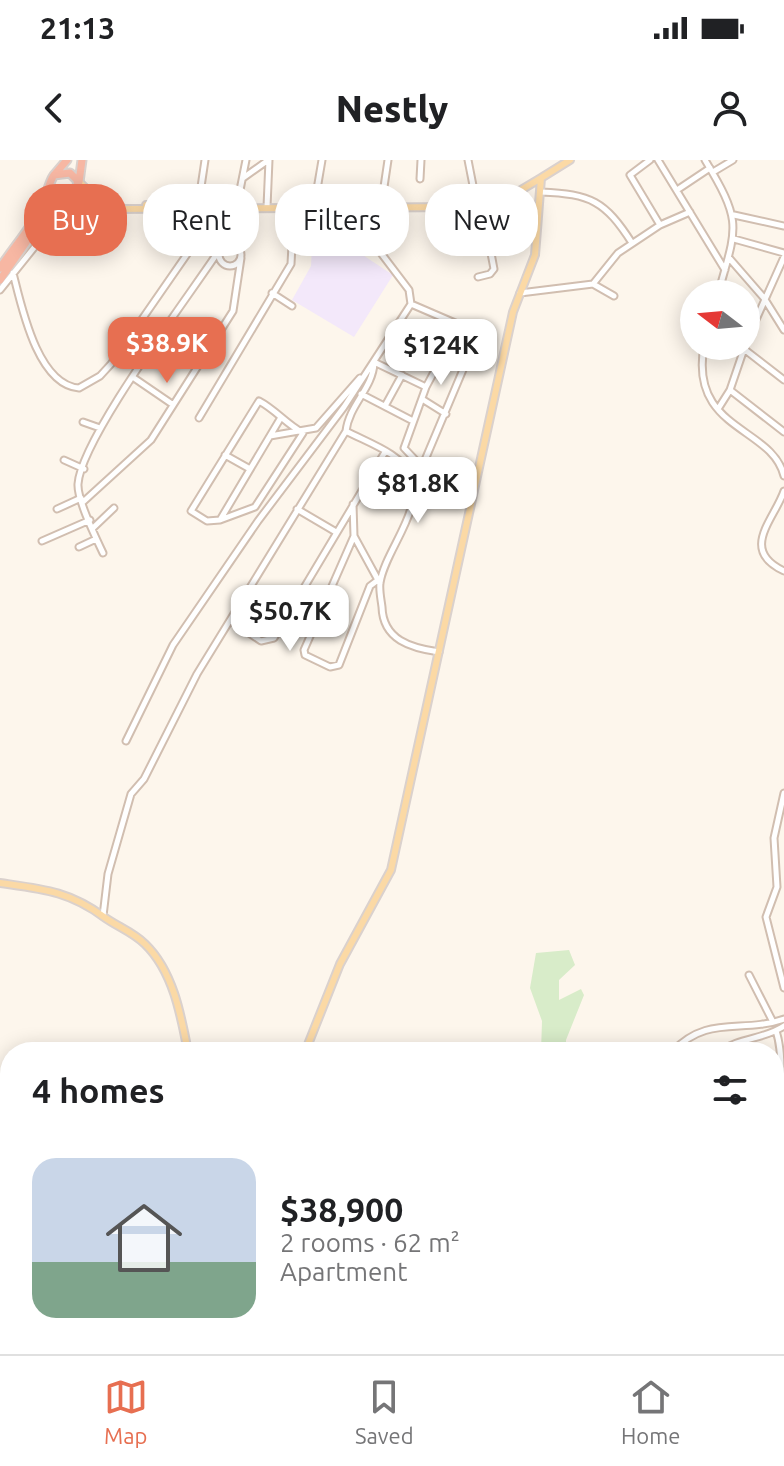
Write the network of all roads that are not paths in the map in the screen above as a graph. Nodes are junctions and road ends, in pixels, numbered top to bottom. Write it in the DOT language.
graph roads {
  1 [pos="67,160"];
  2 [pos="82,160"];
  3 [pos="205,160"];
  4 [pos="246,160"];
  5 [pos="268,160"];
  6 [pos="322,160"];
  7 [pos="388,160"];
  8 [pos="421,160"];
  9 [pos="468,160"];
  10 [pos="570,160"];
  11 [pos="650,160"];
  12 [pos="658,160"];
  13 [pos="705,160"];
  14 [pos="733,160"];
  15 [pos="712,170"];
  16 [pos="54,175"];
  17 [pos="541,178"];
  18 [pos="242,179"];
  19 [pos="420,179"];
  20 [pos="78,182"];
  21 [pos="50,184"];
  22 [pos="200,184"];
  23 [pos="242,184"];
  24 [pos="318,184"];
  25 [pos="384,184"];
  26 [pos="474,184"];
  27 [pos="531,184"];
  28 [pos="677,190"];
  29 [pos="541,192"];
  30 [pos="143,206"];
  31 [pos="259,207"];
  32 [pos="267,207"];
  33 [pos="275,207"];
  34 [pos="690,212"];
  35 [pos="734,215"];
  36 [pos="660,225"];
  37 [pos="784,226"];
  38 [pos="24,233"];
  39 [pos="734,239"];
  40 [pos="632,243"];
  41 [pos="24,247"];
  42 [pos="27,256"];
  43 [pos="186,256"];
  44 [pos="215,256"];
  45 [pos="219,256"];
  46 [pos="292,256"];
  47 [pos="383,256"];
  48 [pos="492,256"];
  49 [pos="784,257"];
  50 [pos="241,258"];
  51 [pos="730,259"];
  52 [pos="0,268"];
  53 [pos="725,270"];
  54 [pos="13,273"];
  55 [pos="478,277"];
  56 [pos="0,280"];
  57 [pos="722,280"];
  58 [pos="593,284"];
  59 [pos="0,290"];
  60 [pos="272,293"];
  61 [pos="520,293"];
  62 [pos="614,296"];
  63 [pos="765,301"];
  64 [pos="411,304"];
  65 [pos="292,306"];
  66 [pos="760,312"];
  67 [pos="459,325"];
  68 [pos="784,330"];
  69 [pos="760,359"];
  70 [pos="704,360"];
  71 [pos="740,360"];
  72 [pos="374,362"];
  73 [pos="784,370"];
  74 [pos="777,374"];
  75 [pos="402,375"];
  76 [pos="134,378"];
  77 [pos="784,380"];
  78 [pos="426,387"];
  79 [pos="730,390"];
  80 [pos="361,394"];
  81 [pos="422,399"];
  82 [pos="172,404"];
  83 [pos="385,406"];
  84 [pos="718,409"];
  85 [pos="446,414"];
  86 [pos="199,418"];
  87 [pos="280,419"];
  88 [pos="413,421"];
  89 [pos="83,422"];
  90 [pos="100,428"];
  91 [pos="346,431"];
  92 [pos="784,432"];
  93 [pos="303,433"];
  94 [pos="270,436"];
  95 [pos="385,452"];
  96 [pos="225,455"];
  97 [pos="64,460"];
  98 [pos="421,466"];
  99 [pos="84,469"];
  100 [pos="250,469"];
  101 [pos="784,476"];
  102 [pos="413,489"];
  103 [pos="784,491"];
  104 [pos="82,500"];
  105 [pos="353,504"];
  106 [pos="114,508"];
  107 [pos="57,509"];
  108 [pos="297,509"];
  109 [pos="90,520"];
  110 [pos="220,520"];
  111 [pos="93,528"];
  112 [pos="336,532"];
  113 [pos="354,536"];
  114 [pos="96,539"];
  115 [pos="42,541"];
  116 [pos="79,547"];
  117 [pos="103,553"];
  118 [pos="784,571"];
  119 [pos="379,582"];
  120 [pos="230,621"];
  121 [pos="439,652"];
  122 [pos="126,741"];
  123 [pos="784,793"];
  124 [pos="781,874"];
  125 [pos="0,883"];
  126 [pos="103,916"];
  127 [pos="749,975"];
  128 [pos="783,984"];
  129 [pos="784,1019"];
  130 [pos="773,1022"];
  131 [pos="784,1026"];
  132 [pos="776,1031"];
  133 [pos="186,1042"];
  134 [pos="309,1042"];
  135 [pos="682,1042"];
  136 [pos="736,1042"];
  137 [pos="782,1042"];
  1 -- 16 [label="highway"];
  2 -- 20 [label="highway"];
  3 -- 22 [label="street"];
  4 -- 18 [label="street"];
  5 -- 18 [label="street"];
  5 -- 32 [label="street"];
  6 -- 24 [label="street"];
  7 -- 25 [label="street"];
  8 -- 19 [label="street"];
  9 -- 26 [label="street"];
  10 -- 17 [label="main road"];
  11 -- 36 [label="street"];
  12 -- 28 [label="street"];
  13 -- 15 [label="street"];
  14 -- 15 [label="street"];
  15 -- 28 [label="street"];
  15 -- 35 [label="street"];
  16 -- 20 [label="highway"];
  16 -- 21 [label="highway"];
  17 -- 27 [label="main road"];
  17 -- 29 [label="main road"];
  18 -- 23 [label="street"];
  20 -- 30 [label="main road"];
  28 -- 34 [label="street"];
  29 -- 40 [label="street"];
  29 -- 61 [label="main road"];
  31 -- 32 [label="main road"];
  32 -- 33 [label="main road"];
  34 -- 36 [label="street"];
  34 -- 53 [label="street"];
  35 -- 37 [label="street"];
  35 -- 39 [label="street"];
  36 -- 40 [label="street"];
  38 -- 52 [label="highway"];
  39 -- 49 [label="street"];
  39 -- 51 [label="street"];
  40 -- 58 [label="street"];
  41 -- 56 [label="highway"];
  42 -- 54 [label="street"];
  43 -- 54 [label="street"];
  44 -- 76 [label="street"];
  45 -- 50 [label="street"];
  46 -- 60 [label="street"];
  47 -- 64 [label="street"];
  48 -- 55 [label="street"];
  49 -- 63 [label="street"];
  50 -- 82 [label="street"];
  51 -- 53 [label="street"];
  51 -- 63 [label="street"];
  53 -- 57 [label="street"];
  54 -- 59 [label="street"];
  58 -- 61 [label="street"];
  58 -- 62 [label="street"];
  60 -- 65 [label="street"];
  60 -- 86 [label="street"];
  61 -- 121 [label="main road"];
  63 -- 66 [label="street"];
  63 -- 68 [label="street"];
  64 -- 67 [label="street"];
  64 -- 72 [label="street"];
  67 -- 78 [label="street"];
  67 -- 85 [label="street"];
  69 -- 74 [label="street"];
  70 -- 84 [label="street"];
  71 -- 79 [label="street"];
  72 -- 75 [label="street"];
  72 -- 80 [label="street"];
  72 -- 93 [label="street"];
  72 -- 122 [label="street"];
  73 -- 74 [label="street"];
  74 -- 77 [label="street"];
  75 -- 78 [label="street"];
  75 -- 83 [label="street"];
  76 -- 82 [label="street"];
  76 -- 90 [label="street"];
  78 -- 81 [label="street"];
  79 -- 84 [label="street"];
  79 -- 92 [label="street"];
  80 -- 83 [label="street"];
  80 -- 91 [label="street"];
  81 -- 85 [label="street"];
  81 -- 88 [label="street"];
  82 -- 104 [label="street"];
  83 -- 88 [label="street"];
  84 -- 101 [label="street"];
  85 -- 98 [label="street"];
  87 -- 93 [label="street"];
  87 -- 94 [label="street"];
  87 -- 96 [label="street"];
  88 -- 98 [label="street"];
  89 -- 90 [label="street"];
  90 -- 99 [label="street"];
  91 -- 95 [label="street"];
  91 -- 108 [label="street"];
  93 -- 94 [label="street"];
  93 -- 110 [label="street"];
  94 -- 100 [label="street"];
  95 -- 102 [label="street"];
  95 -- 105 [label="street"];
  96 -- 100 [label="street"];
  96 -- 110 [label="street"];
  97 -- 99 [label="street"];
  98 -- 102 [label="street"];
  99 -- 104 [label="street"];
  100 -- 110 [label="street"];
  102 -- 119 [label="street"];
  103 -- 118 [label="street"];
  104 -- 107 [label="street"];
  104 -- 109 [label="street"];
  105 -- 112 [label="street"];
  105 -- 113 [label="street"];
  106 -- 111 [label="street"];
  108 -- 112 [label="street"];
  108 -- 120 [label="street"];
  109 -- 111 [label="street"];
  109 -- 115 [label="street"];
  111 -- 114 [label="street"];
  112 -- 120 [label="street"];
  113 -- 119 [label="street"];
  113 -- 119 [label="street"];
  114 -- 116 [label="street"];
  114 -- 117 [label="street"];
  119 -- 121 [label="street"];
  120 -- 126 [label="street"];
  121 -- 134 [label="main road"];
  123 -- 124 [label="street"];
  124 -- 128 [label="street"];
  125 -- 126 [label="main road"];
  126 -- 133 [label="main road"];
  127 -- 130 [label="street"];
  129 -- 130 [label="street"];
  130 -- 135 [label="street"];
  131 -- 132 [label="street"];
  132 -- 136 [label="street"];
  132 -- 137 [label="street"];
}
